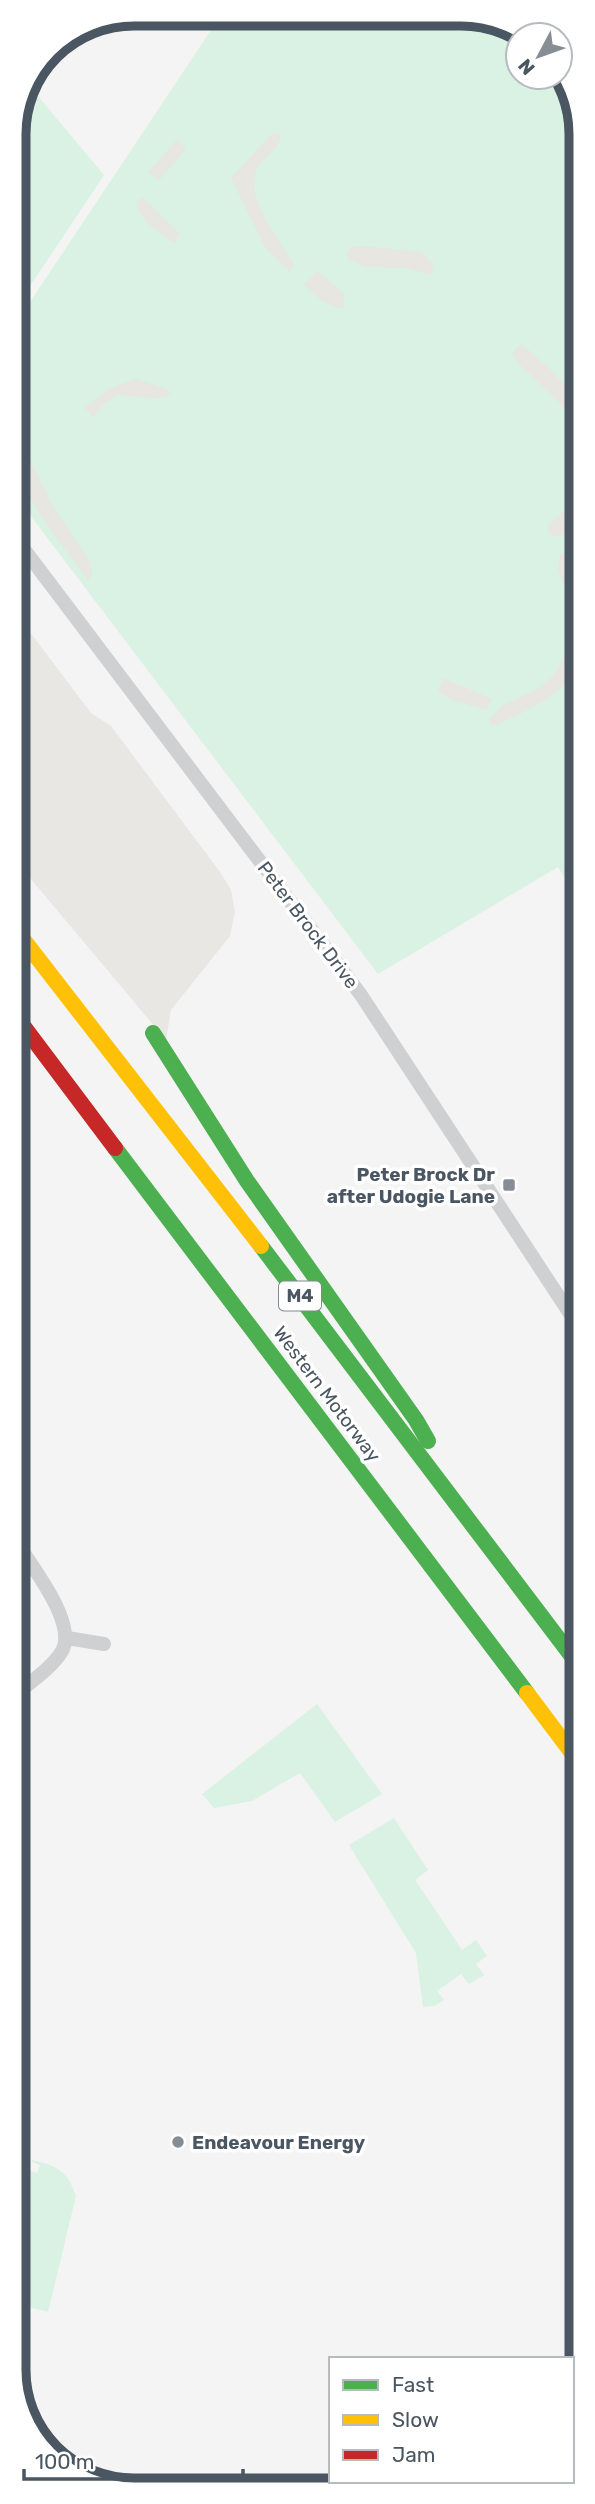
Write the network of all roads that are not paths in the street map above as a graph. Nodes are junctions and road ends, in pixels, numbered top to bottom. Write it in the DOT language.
graph roads {
  1 [pos="26,552"];
  2 [pos="26,943"];
  3 [pos="26,1030"];
  4 [pos="153,1033"];
  5 [pos="569,1312"];
  6 [pos="492,1548"];
  7 [pos="26,1558"];
  8 [pos="67,1638"];
  9 [pos="104,1644"];
  10 [pos="569,1652"];
  11 [pos="26,1685"];
  12 [pos="569,1750"];
  1 -- 5 [label="street, Peter Brock Drive"];
  2 -- 6 [label="highway, Western Motorway / M4"];
  3 -- 12 [label="highway, Western Motorway"];
  4 -- 6 [label="highway"];
  6 -- 10 [label="highway, Western Motorway / M4"];
  7 -- 8 [label="street"];
  8 -- 9 [label="street"];
  8 -- 11 [label="street"];
}
